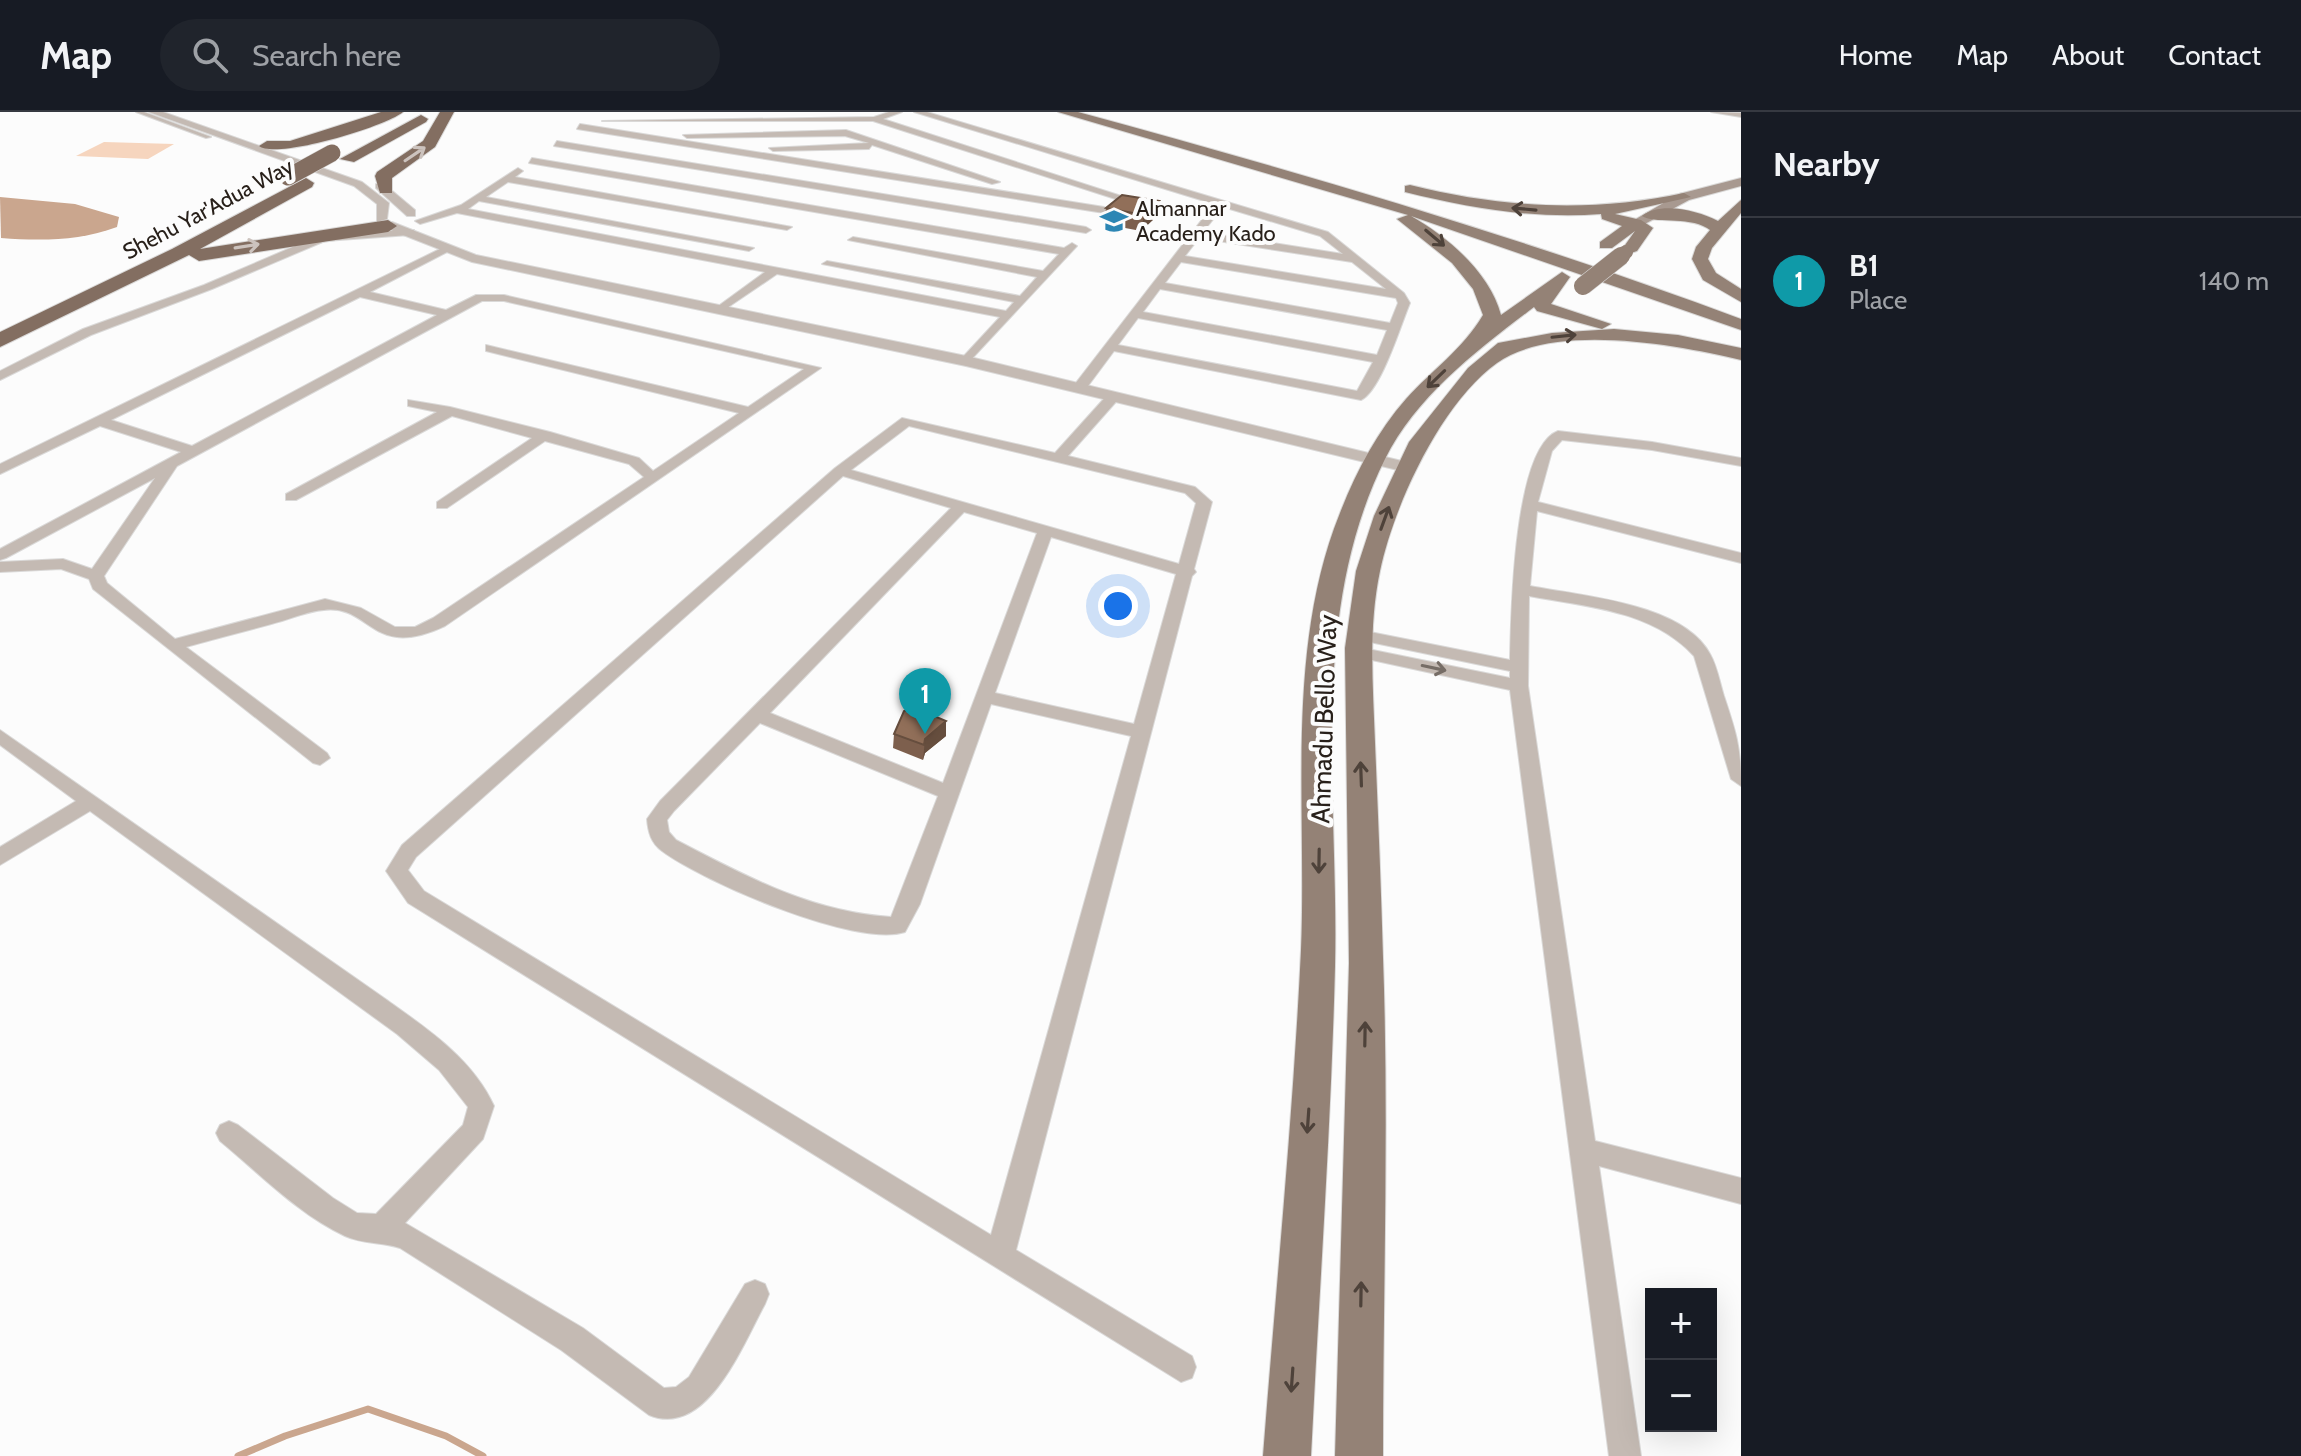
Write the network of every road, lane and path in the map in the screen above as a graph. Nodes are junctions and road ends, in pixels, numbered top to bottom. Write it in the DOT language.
graph roads {
  1 [pos="139,112"];
  2 [pos="154,112"];
  3 [pos="172,112"];
  4 [pos="396,112"];
  5 [pos="409,112"];
  6 [pos="434,112"];
  7 [pos="447,112"];
  8 [pos="604,112"];
  9 [pos="898,112"];
  10 [pos="918,112"];
  11 [pos="1064,112"];
  12 [pos="1715,112"];
  13 [pos="1741,115"];
  14 [pos="874,119"];
  15 [pos="590,121"];
  16 [pos="580,127"];
  17 [pos="637,135"];
  18 [pos="208,137"];
  19 [pos="245,144"];
  20 [pos="557,144"];
  21 [pos="267,146"];
  22 [pos="885,146"];
  23 [pos="725,150"];
  24 [pos="1209,151"];
  25 [pos="983,154"];
  26 [pos="340,156"];
  27 [pos="293,161"];
  28 [pos="532,161"];
  29 [pos="1092,163"];
  30 [pos="690,165"];
  31 [pos="1261,165"];
  32 [pos="945,166"];
  33 [pos="1053,176"];
  34 [pos="1361,178"];
  35 [pos="507,179"];
  36 [pos="658,182"];
  37 [pos="1741,182"];
  38 [pos="1396,185"];
  39 [pos="386,189"];
  40 [pos="1741,191"];
  41 [pos="245,195"];
  42 [pos="1119,197"];
  43 [pos="1684,197"];
  44 [pos="474,200"];
  45 [pos="627,200"];
  46 [pos="1056,202"];
  47 [pos="1221,202"];
  48 [pos="1741,204"];
  49 [pos="458,210"];
  50 [pos="1104,210"];
  51 [pos="1166,212"];
  52 [pos="1572,212"];
  53 [pos="1678,215"];
  54 [pos="592,220"];
  55 [pos="1640,220"];
  56 [pos="206,222"];
  57 [pos="416,223"];
  58 [pos="387,224"];
  59 [pos="787,227"];
  60 [pos="1086,230"];
  61 [pos="1719,230"];
  62 [pos="571,232"];
  63 [pos="1196,234"];
  64 [pos="329,235"];
  65 [pos="853,240"];
  66 [pos="749,248"];
  67 [pos="446,250"];
  68 [pos="1629,250"];
  69 [pos="1066,252"];
  70 [pos="1177,258"];
  71 [pos="1359,260"];
  72 [pos="827,264"];
  73 [pos="774,271"];
  74 [pos="1045,275"];
  75 [pos="1475,284"];
  76 [pos="1156,285"];
  77 [pos="359,293"];
  78 [pos="1400,295"];
  79 [pos="1555,295"];
  80 [pos="93,296"];
  81 [pos="1741,297"];
  82 [pos="1022,300"];
  83 [pos="721,309"];
  84 [pos="447,314"];
  85 [pos="1134,314"];
  86 [pos="1008,315"];
  87 [pos="0,324"];
  88 [pos="1741,325"];
  89 [pos="30,327"];
  90 [pos="1395,328"];
  91 [pos="87,332"];
  92 [pos="1655,337"];
  93 [pos="0,340"];
  94 [pos="1110,347"];
  95 [pos="490,348"];
  96 [pos="822,352"];
  97 [pos="1481,354"];
  98 [pos="1741,354"];
  99 [pos="1381,360"];
  100 [pos="966,361"];
  101 [pos="806,365"];
  102 [pos="0,376"];
  103 [pos="1080,387"];
  104 [pos="1115,395"];
  105 [pos="413,403"];
  106 [pos="450,411"];
  107 [pos="752,412"];
  108 [pos="99,421"];
  109 [pos="545,435"];
  110 [pos="195,452"];
  111 [pos="1060,456"];
  112 [pos="1374,460"];
  113 [pos="1741,462"];
  114 [pos="170,466"];
  115 [pos="1406,467"];
  116 [pos="0,470"];
  117 [pos="840,471"];
  118 [pos="652,477"];
  119 [pos="291,497"];
  120 [pos="442,505"];
  121 [pos="1532,505"];
  122 [pos="960,507"];
  123 [pos="1045,532"];
  124 [pos="0,555"];
  125 [pos="1741,558"];
  126 [pos="0,567"];
  127 [pos="1188,572"];
  128 [pos="96,576"];
  129 [pos="1519,589"];
  130 [pos="1359,644"];
  131 [pos="172,645"];
  132 [pos="1519,676"];
  133 [pos="987,697"];
  134 [pos="758,715"];
  135 [pos="1140,732"];
  136 [pos="0,736"];
  137 [pos="320,758"];
  138 [pos="1741,779"];
  139 [pos="950,793"];
  140 [pos="91,801"];
  141 [pos="0,857"];
  142 [pos="229,1133"];
  143 [pos="1582,1150"];
  144 [pos="1741,1191"];
  145 [pos="382,1228"];
  146 [pos="1000,1255"];
  147 [pos="755,1294"];
  148 [pos="1181,1367"];
  149 [pos="1287,1456"];
  150 [pos="1359,1456"];
  151 [pos="1625,1456"];
  1 -- 18 [label="street"];
  2 -- 19 [label="street"];
  3 -- 21 [label="street"];
  4 -- 27 [label="highway"];
  5 -- 26 [label="highway, Shehu Yar'Adua Way"];
  6 -- 26 [label="highway, Shehu Yar'Adua Way"];
  39 -- 7 [label="highway, one-way"];
  8 -- 15 [label="street"];
  9 -- 14 [label="street"];
  10 -- 29 [label="street"];
  11 -- 24 [label="main road"];
  12 -- 13 [label="street"];
  14 -- 15 [label="street"];
  14 -- 25 [label="street"];
  15 -- 16 [label="street"];
  16 -- 17 [label="street"];
  16 -- 20 [label="street"];
  17 -- 22 [label="street"];
  17 -- 23 [label="street"];
  19 -- 27 [label="street"];
  19 -- 27 [label="highway"];
  20 -- 28 [label="street"];
  20 -- 30 [label="street"];
  21 -- 27 [label="highway"];
  22 -- 23 [label="street"];
  22 -- 32 [label="street"];
  23 -- 46 [label="street"];
  24 -- 31 [label="main road"];
  24 -- 34 [label="main road"];
  25 -- 32 [label="street"];
  25 -- 33 [label="street"];
  26 -- 27 [label="highway, Shehu Yar'Adua Way"];
  27 -- 39 [label="street"];
  27 -- 56 [label="highway, Shehu Yar'Adua Way"];
  27 -- 58 [label="street"];
  27 -- 80 [label="highway, Shehu Yar'Adua Way"];
  28 -- 35 [label="street"];
  28 -- 36 [label="street"];
  29 -- 33 [label="street"];
  29 -- 47 [label="street"];
  30 -- 36 [label="street"];
  30 -- 60 [label="street"];
  31 -- 75 [label="main road, one-way"];
  31 -- 88 [label="main road"];
  32 -- 46 [label="street"];
  33 -- 42 [label="street"];
  35 -- 44 [label="street"];
  35 -- 45 [label="street"];
  36 -- 45 [label="street"];
  36 -- 69 [label="street"];
  37 -- 43 [label="main road, Ahmadu Bello Way"];
  52 -- 38 [label="main road, one-way"];
  39 -- 57 [label="street"];
  40 -- 53 [label="main road, Ahmadu Bello Way"];
  41 -- 56 [label="highway"];
  42 -- 50 [label="street"];
  42 -- 51 [label="street"];
  43 -- 52 [label="main road"];
  43 -- 55 [label="main road, Ahmadu Bello Way"];
  44 -- 49 [label="street"];
  44 -- 54 [label="street"];
  44 -- 57 [label="street"];
  45 -- 54 [label="street"];
  45 -- 59 [label="street"];
  46 -- 50 [label="street"];
  47 -- 63 [label="street"];
  47 -- 71 [label="street"];
  48 -- 61 [label="main road"];
  49 -- 57 [label="street"];
  49 -- 62 [label="street"];
  50 -- 60 [label="street"];
  52 -- 55 [label="main road"];
  53 -- 55 [label="main road"];
  53 -- 61 [label="main road"];
  53 -- 68 [label="main road, Ahmadu Bello Way"];
  54 -- 62 [label="street"];
  54 -- 66 [label="street"];
  55 -- 68 [label="main road"];
  55 -- 79 [label="main road, Ahmadu Bello Way"];
  56 -- 87 [label="highway, Shehu Yar'Adua Way"];
  57 -- 58 [label="street"];
  57 -- 58 [label="street"];
  57 -- 64 [label="street"];
  57 -- 67 [label="street"];
  58 -- 64 [label="highway"];
  60 -- 69 [label="street"];
  61 -- 81 [label="main road"];
  62 -- 73 [label="street"];
  63 -- 70 [label="street"];
  63 -- 71 [label="street"];
  80 -- 64 [label="highway, one-way"];
  64 -- 91 [label="street"];
  65 -- 74 [label="street"];
  67 -- 77 [label="street"];
  67 -- 83 [label="street"];
  68 -- 79 [label="main road, Ahmadu Bello Way, bridge"];
  69 -- 74 [label="street"];
  70 -- 76 [label="street"];
  70 -- 78 [label="street"];
  71 -- 78 [label="street"];
  72 -- 82 [label="street"];
  73 -- 83 [label="street"];
  73 -- 86 [label="street"];
  74 -- 82 [label="street"];
  75 -- 79 [label="main road"];
  75 -- 97 [label="main road"];
  76 -- 85 [label="street"];
  76 -- 90 [label="street"];
  77 -- 84 [label="street"];
  77 -- 108 [label="street"];
  78 -- 90 [label="street"];
  79 -- 92 [label="main road"];
  79 -- 97 [label="main road, Ahmadu Bello Way"];
  80 -- 89 [label="highway, Shehu Yar'Adua Way"];
  82 -- 86 [label="street"];
  83 -- 100 [label="street"];
  84 -- 101 [label="street"];
  84 -- 110 [label="street"];
  85 -- 94 [label="street"];
  85 -- 99 [label="street"];
  86 -- 100 [label="street"];
  89 -- 91 [label="highway"];
  89 -- 93 [label="highway, Shehu Yar'Adua Way"];
  90 -- 99 [label="street"];
  91 -- 102 [label="street"];
  97 -- 92 [label="main road, one-way"];
  92 -- 98 [label="main road"];
  94 -- 99 [label="street"];
  94 -- 103 [label="street"];
  95 -- 107 [label="street"];
  96 -- 101 [label="street"];
  97 -- 112 [label="main road, Ahmadu Bello Way, one-way"];
  97 -- 115 [label="main road, Ahmadu Bello Way"];
  100 -- 103 [label="street"];
  101 -- 107 [label="street"];
  103 -- 104 [label="street"];
  104 -- 111 [label="street"];
  104 -- 112 [label="street"];
  105 -- 106 [label="street"];
  106 -- 109 [label="street"];
  106 -- 119 [label="street"];
  107 -- 118 [label="street"];
  108 -- 110 [label="street"];
  108 -- 116 [label="street"];
  109 -- 118 [label="street"];
  109 -- 120 [label="street"];
  110 -- 114 [label="street"];
  111 -- 117 [label="street"];
  111 -- 127 [label="street"];
  112 -- 115 [label="street"];
  112 -- 149 [label="main road, Ahmadu Bello Way, one-way"];
  113 -- 121 [label="street"];
  114 -- 124 [label="street"];
  114 -- 128 [label="street"];
  130 -- 115 [label="main road, Ahmadu Bello Way, one-way"];
  117 -- 122 [label="street"];
  117 -- 146 [label="street"];
  118 -- 131 [label="street"];
  121 -- 125 [label="street"];
  121 -- 129 [label="street"];
  122 -- 123 [label="street"];
  122 -- 134 [label="street"];
  123 -- 127 [label="street"];
  123 -- 133 [label="street"];
  126 -- 128 [label="street"];
  127 -- 135 [label="street"];
  128 -- 131 [label="street"];
  129 -- 132 [label="street"];
  129 -- 138 [label="street"];
  130 -- 132 [label="street"];
  150 -- 130 [label="main road, Ahmadu Bello Way, one-way"];
  131 -- 137 [label="street"];
  132 -- 143 [label="street"];
  133 -- 135 [label="street"];
  133 -- 139 [label="street"];
  134 -- 139 [label="street"];
  134 -- 139 [label="street"];
  135 -- 146 [label="street"];
  136 -- 140 [label="street"];
  140 -- 141 [label="street"];
  140 -- 145 [label="street"];
  142 -- 145 [label="street"];
  143 -- 144 [label="street"];
  143 -- 151 [label="street"];
  145 -- 147 [label="street"];
  146 -- 148 [label="street"];
}
